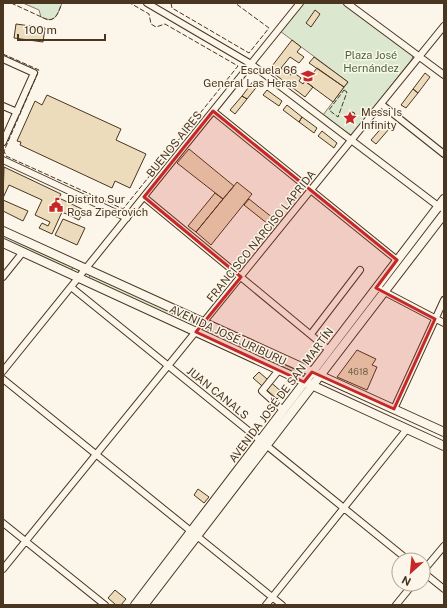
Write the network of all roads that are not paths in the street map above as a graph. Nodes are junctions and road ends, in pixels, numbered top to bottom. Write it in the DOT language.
graph roads {
  1 [pos="147,3"];
  2 [pos="300,3"];
  3 [pos="347,3"];
  4 [pos="444,26"];
  5 [pos="419,57"];
  6 [pos="3,59"];
  7 [pos="251,64"];
  8 [pos="444,75"];
  9 [pos="381,104"];
  10 [pos="3,106"];
  11 [pos="213,111"];
  12 [pos="17,112"];
  13 [pos="352,140"];
  14 [pos="3,142"];
  15 [pos="444,154"];
  16 [pos="3,160"];
  17 [pos="311,190"];
  18 [pos="144,197"];
  19 [pos="444,199"];
  20 [pos="441,208"];
  21 [pos="444,214"];
  22 [pos="127,218"];
  23 [pos="3,230"];
  24 [pos="3,243"];
  25 [pos="23,252"];
  26 [pos="397,260"];
  27 [pos="86,268"];
  28 [pos="360,270"];
  29 [pos="3,277"];
  30 [pos="241,277"];
  31 [pos="79,278"];
  32 [pos="71,287"];
  33 [pos="376,288"];
  34 [pos="384,292"];
  35 [pos="444,300"];
  36 [pos="435,319"];
  37 [pos="204,323"];
  38 [pos="444,323"];
  39 [pos="196,332"];
  40 [pos="311,334"];
  41 [pos="329,350"];
  42 [pos="168,366"];
  43 [pos="279,370"];
  44 [pos="3,371"];
  45 [pos="312,372"];
  46 [pos="320,376"];
  47 [pos="3,379"];
  48 [pos="304,382"];
  49 [pos="313,386"];
  50 [pos="394,409"];
  51 [pos="284,410"];
  52 [pos="407,429"];
  53 [pos="444,432"];
  54 [pos="263,443"];
  55 [pos="444,446"];
  56 [pos="96,454"];
  57 [pos="344,508"];
  58 [pos="3,522"];
  59 [pos="193,534"];
  60 [pos="26,541"];
  61 [pos="444,546"];
  62 [pos="398,552"];
  63 [pos="431,562"];
  64 [pos="3,569"];
  65 [pos="431,578"];
  66 [pos="444,589"];
  67 [pos="407,592"];
  68 [pos="272,597"];
  69 [pos="105,605"];
  70 [pos="135,605"];
  71 [pos="144,605"];
  72 [pos="266,605"];
  73 [pos="282,605"];
  74 [pos="396,605"];
  1 -- 7 [label="street"];
  2 -- 7 [label="street, BUENOS AIRES"];
  3 -- 5 [label="street"];
  4 -- 5 [label="street, FRANCISCO NARCISO LAPRIDA"];
  5 -- 8 [label="street"];
  5 -- 9 [label="street, FRANCISCO NARCISO LAPRIDA"];
  6 -- 12 [label="street"];
  7 -- 11 [label="street, BUENOS AIRES"];
  7 -- 13 [label="street"];
  9 -- 13 [label="street, FRANCISCO NARCISO LAPRIDA"];
  9 -- 15 [label="street"];
  10 -- 12 [label="street"];
  11 -- 17 [label="street"];
  11 -- 18 [label="street, BUENOS AIRES"];
  12 -- 14 [label="street"];
  13 -- 17 [label="street, FRANCISCO NARCISO LAPRIDA"];
  13 -- 20 [label="street"];
  16 -- 22 [label="street"];
  17 -- 26 [label="street"];
  17 -- 30 [label="street, FRANCISCO NARCISO LAPRIDA"];
  18 -- 22 [label="street, BUENOS AIRES"];
  18 -- 30 [label="street"];
  19 -- 20 [label="main road, AVENIDA JOSÉ DE SAN MARTÍN"];
  20 -- 26 [label="main road, AVENIDA JOSÉ DE SAN MARTÍN"];
  21 -- 34 [label="main road, AVENIDA JOSÉ DE SAN MARTÍN"];
  22 -- 27 [label="street, BUENOS AIRES"];
  23 -- 27 [label="main road, AVENIDA JOSÉ URIBURU"];
  24 -- 25 [label="main road, AVENIDA JOSÉ URIBURU"];
  25 -- 29 [label="street"];
  25 -- 31 [label="main road, AVENIDA JOSÉ URIBURU"];
  26 -- 33 [label="main road, AVENIDA JOSÉ DE SAN MARTÍN"];
  27 -- 31 [label="street, BUENOS AIRES"];
  27 -- 37 [label="main road, AVENIDA JOSÉ URIBURU"];
  28 -- 40 [label="street"];
  30 -- 37 [label="street, FRANCISCO NARCISO LAPRIDA"];
  30 -- 40 [label="street"];
  31 -- 32 [label="street, BUENOS AIRES"];
  31 -- 39 [label="main road, AVENIDA JOSÉ URIBURU"];
  32 -- 42 [label="street, JUAN CANALS"];
  32 -- 44 [label="street, BUENOS AIRES"];
  33 -- 34 [label="street"];
  33 -- 41 [label="main road, AVENIDA JOSÉ DE SAN MARTÍN"];
  34 -- 36 [label="street"];
  34 -- 46 [label="main road, AVENIDA JOSÉ DE SAN MARTÍN"];
  35 -- 36 [label="street"];
  36 -- 38 [label="street"];
  36 -- 50 [label="street"];
  37 -- 39 [label="street, FRANCISCO NARCISO LAPRIDA"];
  37 -- 45 [label="main road, AVENIDA JOSÉ URIBURU"];
  39 -- 42 [label="street, FRANCISCO NARCISO LAPRIDA"];
  39 -- 43 [label="main road, AVENIDA JOSÉ URIBURU"];
  40 -- 41 [label="street"];
  41 -- 45 [label="main road, AVENIDA JOSÉ DE SAN MARTÍN"];
  42 -- 54 [label="street, JUAN CANALS"];
  42 -- 56 [label="street, FRANCISCO NARCISO LAPRIDA"];
  43 -- 48 [label="main road, AVENIDA JOSÉ URIBURU"];
  43 -- 51 [label="street"];
  45 -- 46 [label="main road, AVENIDA JOSÉ URIBURU"];
  45 -- 48 [label="main road, AVENIDA JOSÉ DE SAN MARTÍN"];
  46 -- 49 [label="main road, AVENIDA JOSÉ DE SAN MARTÍN"];
  46 -- 50 [label="main road, AVENIDA JOSÉ URIBURU"];
  47 -- 56 [label="street"];
  48 -- 49 [label="main road, AVENIDA JOSÉ URIBURU"];
  48 -- 51 [label="main road, AVENIDA JOSÉ DE SAN MARTÍN"];
  49 -- 52 [label="main road, AVENIDA JOSÉ URIBURU"];
  49 -- 54 [label="main road, AVENIDA JOSÉ DE SAN MARTÍN"];
  50 -- 53 [label="main road, AVENIDA JOSÉ URIBURU"];
  51 -- 54 [label="main road, AVENIDA JOSÉ DE SAN MARTÍN"];
  52 -- 55 [label="main road, AVENIDA JOSÉ URIBURU"];
  52 -- 57 [label="street"];
  54 -- 57 [label="street, JUAN CANALS"];
  54 -- 59 [label="main road, AVENIDA JOSÉ DE SAN MARTÍN"];
  56 -- 59 [label="street"];
  56 -- 60 [label="street, FRANCISCO NARCISO LAPRIDA"];
  57 -- 62 [label="street, JUAN CANALS"];
  57 -- 68 [label="street"];
  58 -- 60 [label="street"];
  59 -- 68 [label="street"];
  59 -- 70 [label="main road, AVENIDA JOSÉ DE SAN MARTÍN"];
  59 -- 71 [label="main road, AVENIDA JOSÉ DE SAN MARTÍN"];
  60 -- 64 [label="street, FRANCISCO NARCISO LAPRIDA"];
  60 -- 69 [label="street"];
  61 -- 63 [label="street"];
  65 -- 66 [label="street"];
  67 -- 74 [label="street"];
  68 -- 72 [label="street"];
  68 -- 73 [label="street"];
}
